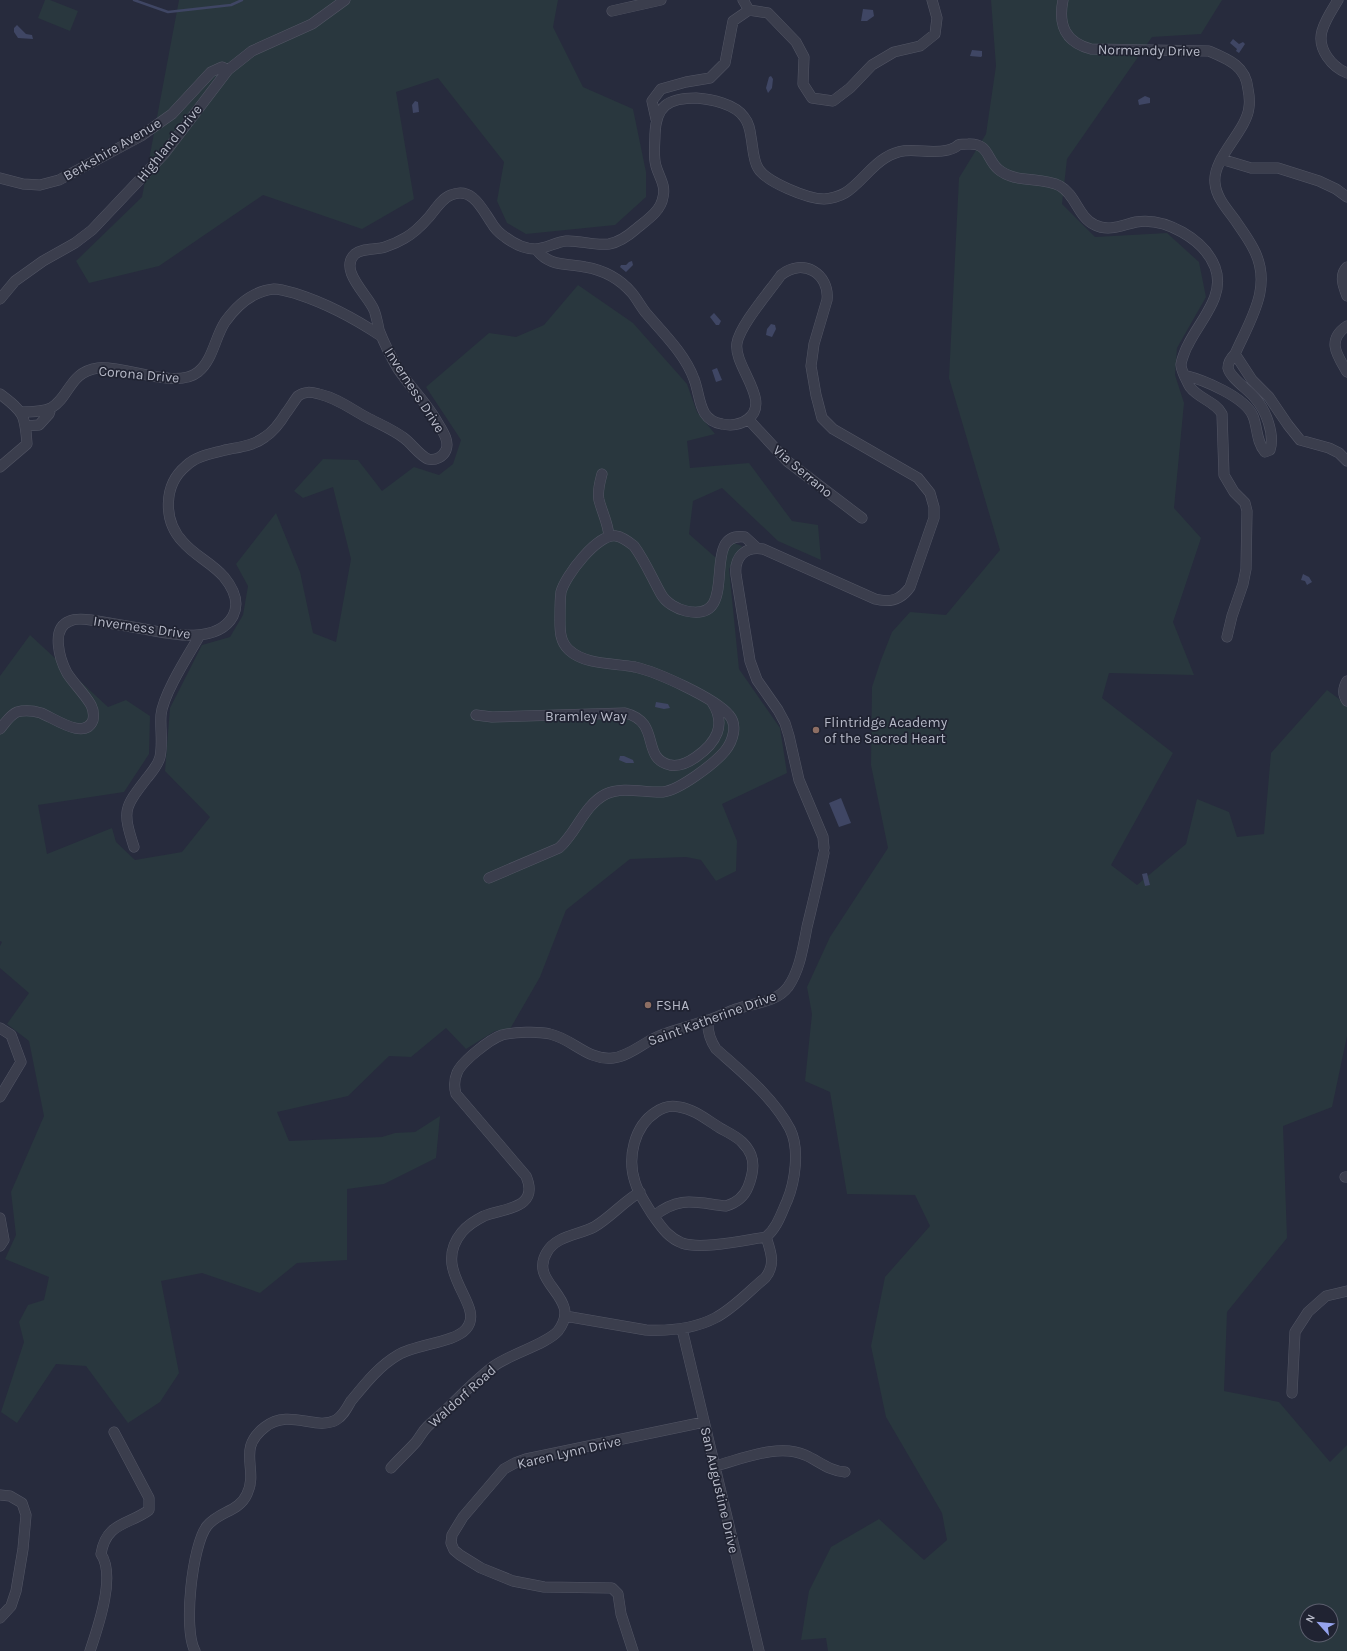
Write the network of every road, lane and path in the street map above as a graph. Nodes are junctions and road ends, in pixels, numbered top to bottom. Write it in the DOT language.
graph roads {
  1 [pos="345,0"];
  2 [pos="661,0"];
  3 [pos="743,0"];
  4 [pos="932,0"];
  5 [pos="1063,0"];
  6 [pos="1338,0"];
  7 [pos="749,10"];
  8 [pos="612,11"];
  9 [pos="228,70"];
  10 [pos="1347,73"];
  11 [pos="656,120"];
  12 [pos="1221,159"];
  13 [pos="0,178"];
  14 [pos="1347,197"];
  15 [pos="536,249"];
  16 [pos="1347,267"];
  17 [pos="1347,296"];
  18 [pos="0,299"];
  19 [pos="1347,326"];
  20 [pos="381,336"];
  21 [pos="1235,354"];
  22 [pos="1347,372"];
  23 [pos="1184,375"];
  24 [pos="0,394"];
  25 [pos="51,408"];
  26 [pos="22,412"];
  27 [pos="748,419"];
  28 [pos="26,426"];
  29 [pos="1347,460"];
  30 [pos="0,467"];
  31 [pos="602,474"];
  32 [pos="862,518"];
  33 [pos="609,536"];
  34 [pos="757,548"];
  35 [pos="200,635"];
  36 [pos="1227,637"];
  37 [pos="1347,681"];
  38 [pos="1347,701"];
  39 [pos="712,702"];
  40 [pos="476,715"];
  41 [pos="0,729"];
  42 [pos="134,847"];
  43 [pos="489,878"];
  44 [pos="708,1020"];
  45 [pos="0,1028"];
  46 [pos="0,1097"];
  47 [pos="640,1192"];
  48 [pos="654,1216"];
  49 [pos="0,1218"];
  50 [pos="766,1237"];
  51 [pos="0,1246"];
  52 [pos="1347,1291"];
  53 [pos="564,1316"];
  54 [pos="682,1329"];
  55 [pos="1292,1393"];
  56 [pos="704,1422"];
  57 [pos="114,1432"];
  58 [pos="715,1466"];
  59 [pos="391,1468"];
  60 [pos="845,1472"];
  61 [pos="0,1495"];
  62 [pos="0,1618"];
  63 [pos="90,1651"];
  64 [pos="195,1651"];
  65 [pos="633,1651"];
  66 [pos="759,1651"];
  1 -- 9 [label="street, Highland Drive"];
  2 -- 8 [label="street"];
  3 -- 7 [label="street"];
  4 -- 7 [label="street"];
  5 -- 12 [label="street, Normandy Drive"];
  6 -- 10 [label="street"];
  7 -- 11 [label="street"];
  9 -- 13 [label="street, Berkshire Avenue"];
  9 -- 18 [label="street, Highland Drive"];
  11 -- 15 [label="street, Inverness Drive"];
  11 -- 23 [label="street"];
  12 -- 14 [label="street"];
  12 -- 21 [label="street, Normandy Drive"];
  15 -- 20 [label="street, Inverness Drive"];
  15 -- 27 [label="street"];
  16 -- 17 [label="street"];
  19 -- 22 [label="street"];
  20 -- 25 [label="street, Corona Drive"];
  20 -- 35 [label="street, Inverness Drive"];
  21 -- 23 [label="street"];
  21 -- 29 [label="street"];
  23 -- 36 [label="street"];
  24 -- 26 [label="street"];
  25 -- 26 [label="street"];
  25 -- 28 [label="street, Corona Drive"];
  26 -- 28 [label="street"];
  27 -- 32 [label="street, Via Serrano"];
  27 -- 34 [label="street"];
  28 -- 30 [label="street"];
  31 -- 33 [label="street"];
  33 -- 34 [label="street"];
  33 -- 39 [label="street"];
  34 -- 44 [label="street, Saint Katherine Drive"];
  35 -- 41 [label="street, Inverness Drive"];
  35 -- 42 [label="street"];
  37 -- 38 [label="street"];
  39 -- 40 [label="street, Bramley Way"];
  39 -- 43 [label="street"];
  44 -- 50 [label="street"];
  44 -- 64 [label="street, Saint Katherine Drive"];
  45 -- 46 [label="street"];
  47 -- 48 [label="street"];
  47 -- 48 [label="street"];
  47 -- 53 [label="street"];
  48 -- 50 [label="street"];
  49 -- 51 [label="street"];
  50 -- 54 [label="street"];
  52 -- 55 [label="street"];
  53 -- 54 [label="street"];
  53 -- 59 [label="street, Waldorf Road"];
  54 -- 56 [label="street, San Augustine Drive"];
  56 -- 58 [label="street, San Augustine Drive"];
  56 -- 65 [label="street, Karen Lynn Drive"];
  57 -- 63 [label="street"];
  58 -- 60 [label="street"];
  58 -- 66 [label="street, San Augustine Drive"];
  61 -- 62 [label="street"];
}
